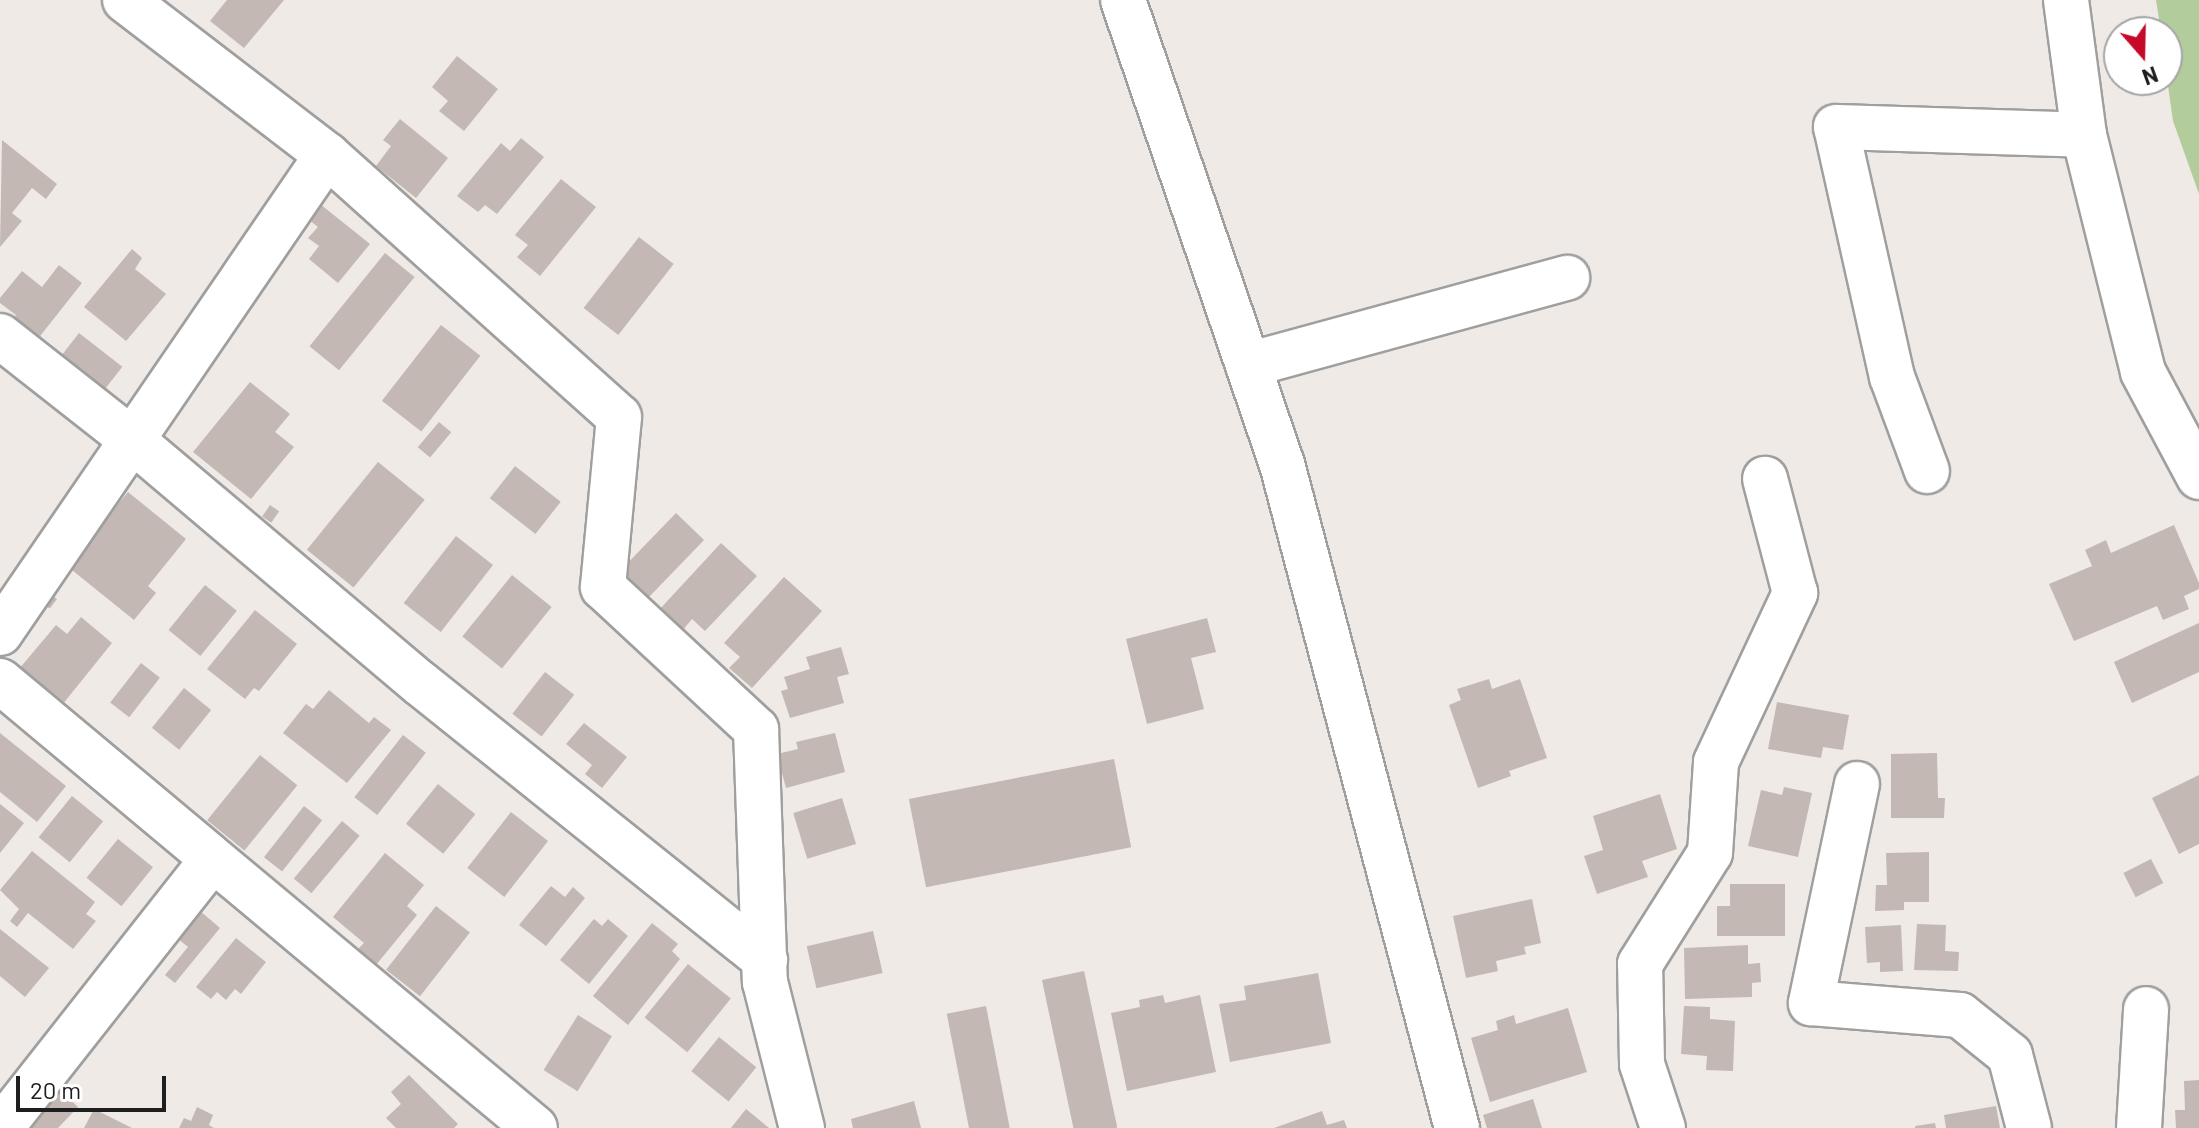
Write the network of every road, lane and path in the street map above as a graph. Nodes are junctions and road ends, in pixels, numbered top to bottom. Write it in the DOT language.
graph roads {
  1 [pos="125,0"];
  2 [pos="1123,0"];
  3 [pos="2066,0"];
  4 [pos="2084,135"];
  5 [pos="327,155"];
  6 [pos="1567,278"];
  7 [pos="0,336"];
  8 [pos="1248,365"];
  9 [pos="132,440"];
  10 [pos="1927,471"];
  11 [pos="2199,477"];
  12 [pos="1765,479"];
  13 [pos="0,633"];
  14 [pos="0,681"];
  15 [pos="1857,784"];
  16 [pos="213,859"];
  17 [pos="765,960"];
  18 [pos="2146,1009"];
  19 [pos="1,1128"];
  20 [pos="535,1128"];
  21 [pos="802,1128"];
  22 [pos="1457,1128"];
  23 [pos="1663,1128"];
  24 [pos="2029,1128"];
  25 [pos="2139,1128"];
  1 -- 5 [label="street"];
  2 -- 8 [label="street"];
  3 -- 4 [label="street"];
  4 -- 10 [label="street"];
  4 -- 11 [label="street"];
  5 -- 9 [label="street"];
  5 -- 17 [label="street"];
  6 -- 8 [label="street"];
  7 -- 9 [label="street"];
  8 -- 22 [label="street"];
  9 -- 13 [label="street"];
  9 -- 17 [label="street"];
  12 -- 23 [label="street"];
  14 -- 16 [label="street"];
  15 -- 24 [label="street"];
  16 -- 19 [label="street"];
  16 -- 20 [label="street"];
  17 -- 21 [label="street"];
  18 -- 25 [label="street"];
}
